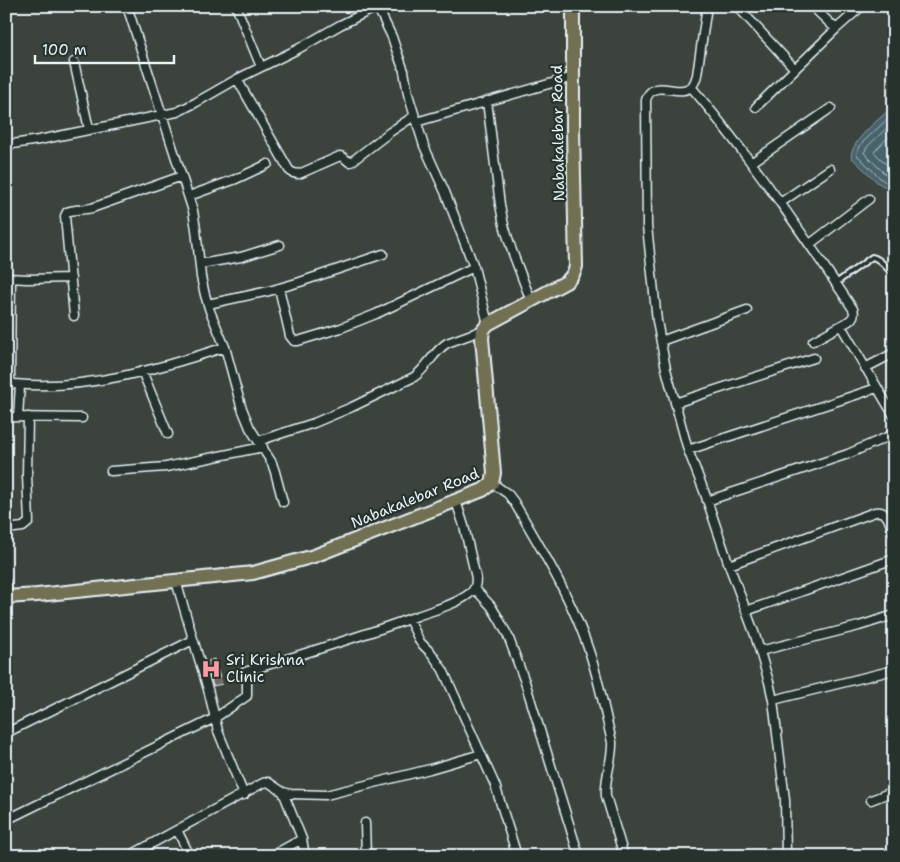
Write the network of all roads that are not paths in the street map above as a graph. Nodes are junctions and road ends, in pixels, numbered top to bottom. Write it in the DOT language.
graph roads {
  1 [pos="127,6"];
  2 [pos="236,6"];
  3 [pos="377,6"];
  4 [pos="573,6"];
  5 [pos="708,6"];
  6 [pos="737,6"];
  7 [pos="812,6"];
  8 [pos="862,6"];
  9 [pos="836,29"];
  10 [pos="74,62"];
  11 [pos="261,67"];
  12 [pos="795,69"];
  13 [pos="573,77"];
  14 [pos="237,79"];
  15 [pos="691,87"];
  16 [pos="487,101"];
  17 [pos="756,107"];
  18 [pos="830,108"];
  19 [pos="163,115"];
  20 [pos="415,119"];
  21 [pos="89,129"];
  22 [pos="6,145"];
  23 [pos="751,163"];
  24 [pos="268,164"];
  25 [pos="830,170"];
  26 [pos="182,176"];
  27 [pos="189,196"];
  28 [pos="869,200"];
  29 [pos="780,203"];
  30 [pos="810,244"];
  31 [pos="280,245"];
  32 [pos="383,254"];
  33 [pos="200,264"];
  34 [pos="474,268"];
  35 [pos="889,270"];
  36 [pos="9,278"];
  37 [pos="71,278"];
  38 [pos="836,284"];
  39 [pos="279,288"];
  40 [pos="531,301"];
  41 [pos="208,304"];
  42 [pos="747,310"];
  43 [pos="74,316"];
  44 [pos="841,326"];
  45 [pos="486,327"];
  46 [pos="661,341"];
  47 [pos="813,341"];
  48 [pos="225,347"];
  49 [pos="893,355"];
  50 [pos="814,358"];
  51 [pos="866,368"];
  52 [pos="142,371"];
  53 [pos="20,385"];
  54 [pos="877,388"];
  55 [pos="675,403"];
  56 [pos="894,416"];
  57 [pos="6,417"];
  58 [pos="18,417"];
  59 [pos="28,418"];
  60 [pos="82,418"];
  61 [pos="168,434"];
  62 [pos="894,434"];
  63 [pos="261,444"];
  64 [pos="688,450"];
  65 [pos="111,472"];
  66 [pos="492,483"];
  67 [pos="456,501"];
  68 [pos="707,501"];
  69 [pos="283,502"];
  70 [pos="6,529"];
  71 [pos="893,532"];
  72 [pos="894,559"];
  73 [pos="729,565"];
  74 [pos="176,581"];
  75 [pos="6,582"];
  76 [pos="475,589"];
  77 [pos="7,597"];
  78 [pos="746,611"];
  79 [pos="892,616"];
  80 [pos="409,619"];
  81 [pos="894,626"];
  82 [pos="193,640"];
  83 [pos="760,651"];
  84 [pos="254,669"];
  85 [pos="894,670"];
  86 [pos="246,672"];
  87 [pos="773,700"];
  88 [pos="215,718"];
  89 [pos="6,733"];
  90 [pos="481,754"];
  91 [pos="894,791"];
  92 [pos="283,792"];
  93 [pos="244,795"];
  94 [pos="871,800"];
  95 [pos="6,820"];
  96 [pos="365,823"];
  97 [pos="177,830"];
  98 [pos="302,839"];
  99 [pos="129,856"];
  100 [pos="190,856"];
  101 [pos="271,856"];
  102 [pos="305,856"];
  103 [pos="366,856"];
  104 [pos="517,856"];
  105 [pos="579,856"];
  106 [pos="624,856"];
  107 [pos="786,856"];
  1 -- 19 [label="street"];
  2 -- 11 [label="street"];
  3 -- 11 [label="street"];
  3 -- 20 [label="street"];
  4 -- 13 [label="main road, Nabakalebar Road"];
  5 -- 15 [label="street"];
  6 -- 12 [label="street"];
  7 -- 9 [label="street"];
  8 -- 9 [label="street"];
  9 -- 12 [label="street"];
  10 -- 21 [label="street"];
  11 -- 14 [label="street"];
  12 -- 17 [label="street"];
  13 -- 16 [label="street"];
  13 -- 40 [label="main road, Nabakalebar Road"];
  14 -- 19 [label="street"];
  14 -- 20 [label="street"];
  15 -- 23 [label="street"];
  15 -- 46 [label="street"];
  16 -- 20 [label="street"];
  16 -- 40 [label="street"];
  18 -- 23 [label="street"];
  19 -- 21 [label="street"];
  19 -- 26 [label="street"];
  20 -- 34 [label="street"];
  21 -- 22 [label="street"];
  23 -- 29 [label="street"];
  24 -- 27 [label="street"];
  25 -- 29 [label="street"];
  26 -- 27 [label="street"];
  26 -- 37 [label="street"];
  27 -- 33 [label="street"];
  28 -- 30 [label="street"];
  29 -- 30 [label="street"];
  30 -- 38 [label="street"];
  31 -- 33 [label="street"];
  32 -- 39 [label="street"];
  33 -- 41 [label="street"];
  34 -- 39 [label="street"];
  34 -- 45 [label="street"];
  35 -- 38 [label="lane"];
  36 -- 37 [label="street"];
  36 -- 53 [label="street"];
  37 -- 43 [label="street"];
  38 -- 44 [label="street"];
  39 -- 41 [label="street"];
  40 -- 45 [label="main road, Nabakalebar Road"];
  41 -- 48 [label="street"];
  42 -- 46 [label="street"];
  44 -- 47 [label="street"];
  44 -- 51 [label="street"];
  45 -- 63 [label="street"];
  45 -- 66 [label="main road, Nabakalebar Road"];
  46 -- 55 [label="street"];
  48 -- 52 [label="street"];
  48 -- 63 [label="street"];
  49 -- 51 [label="street"];
  50 -- 55 [label="street"];
  51 -- 54 [label="street"];
  52 -- 53 [label="street"];
  52 -- 61 [label="street"];
  53 -- 58 [label="street"];
  54 -- 56 [label="street"];
  54 -- 64 [label="street"];
  55 -- 64 [label="street"];
  57 -- 58 [label="street"];
  58 -- 59 [label="street"];
  59 -- 60 [label="street"];
  59 -- 70 [label="street"];
  62 -- 68 [label="street"];
  63 -- 65 [label="street"];
  63 -- 69 [label="street"];
  64 -- 68 [label="street"];
  66 -- 67 [label="main road, Nabakalebar Road"];
  66 -- 106 [label="street"];
  67 -- 74 [label="main road, Nabakalebar Road"];
  67 -- 76 [label="street"];
  68 -- 73 [label="street"];
  71 -- 73 [label="street"];
  72 -- 78 [label="street"];
  73 -- 78 [label="street"];
  74 -- 77 [label="main road, Nabakalebar Road"];
  74 -- 82 [label="street"];
  75 -- 77 [label="street"];
  76 -- 80 [label="street"];
  76 -- 105 [label="street"];
  78 -- 83 [label="street"];
  79 -- 81 [label="street"];
  79 -- 83 [label="street"];
  80 -- 84 [label="street"];
  80 -- 90 [label="street"];
  82 -- 88 [label="street"];
  82 -- 89 [label="street"];
  83 -- 87 [label="street"];
  84 -- 86 [label="street"];
  84 -- 88 [label="street"];
  85 -- 87 [label="street"];
  87 -- 107 [label="street"];
  88 -- 93 [label="street"];
  88 -- 95 [label="street"];
  90 -- 92 [label="street"];
  90 -- 104 [label="street"];
  91 -- 94 [label="street"];
  92 -- 93 [label="street"];
  92 -- 98 [label="street"];
  93 -- 97 [label="street"];
  96 -- 103 [label="street"];
  97 -- 99 [label="street"];
  97 -- 100 [label="street"];
  98 -- 101 [label="street"];
  98 -- 102 [label="street"];
}
